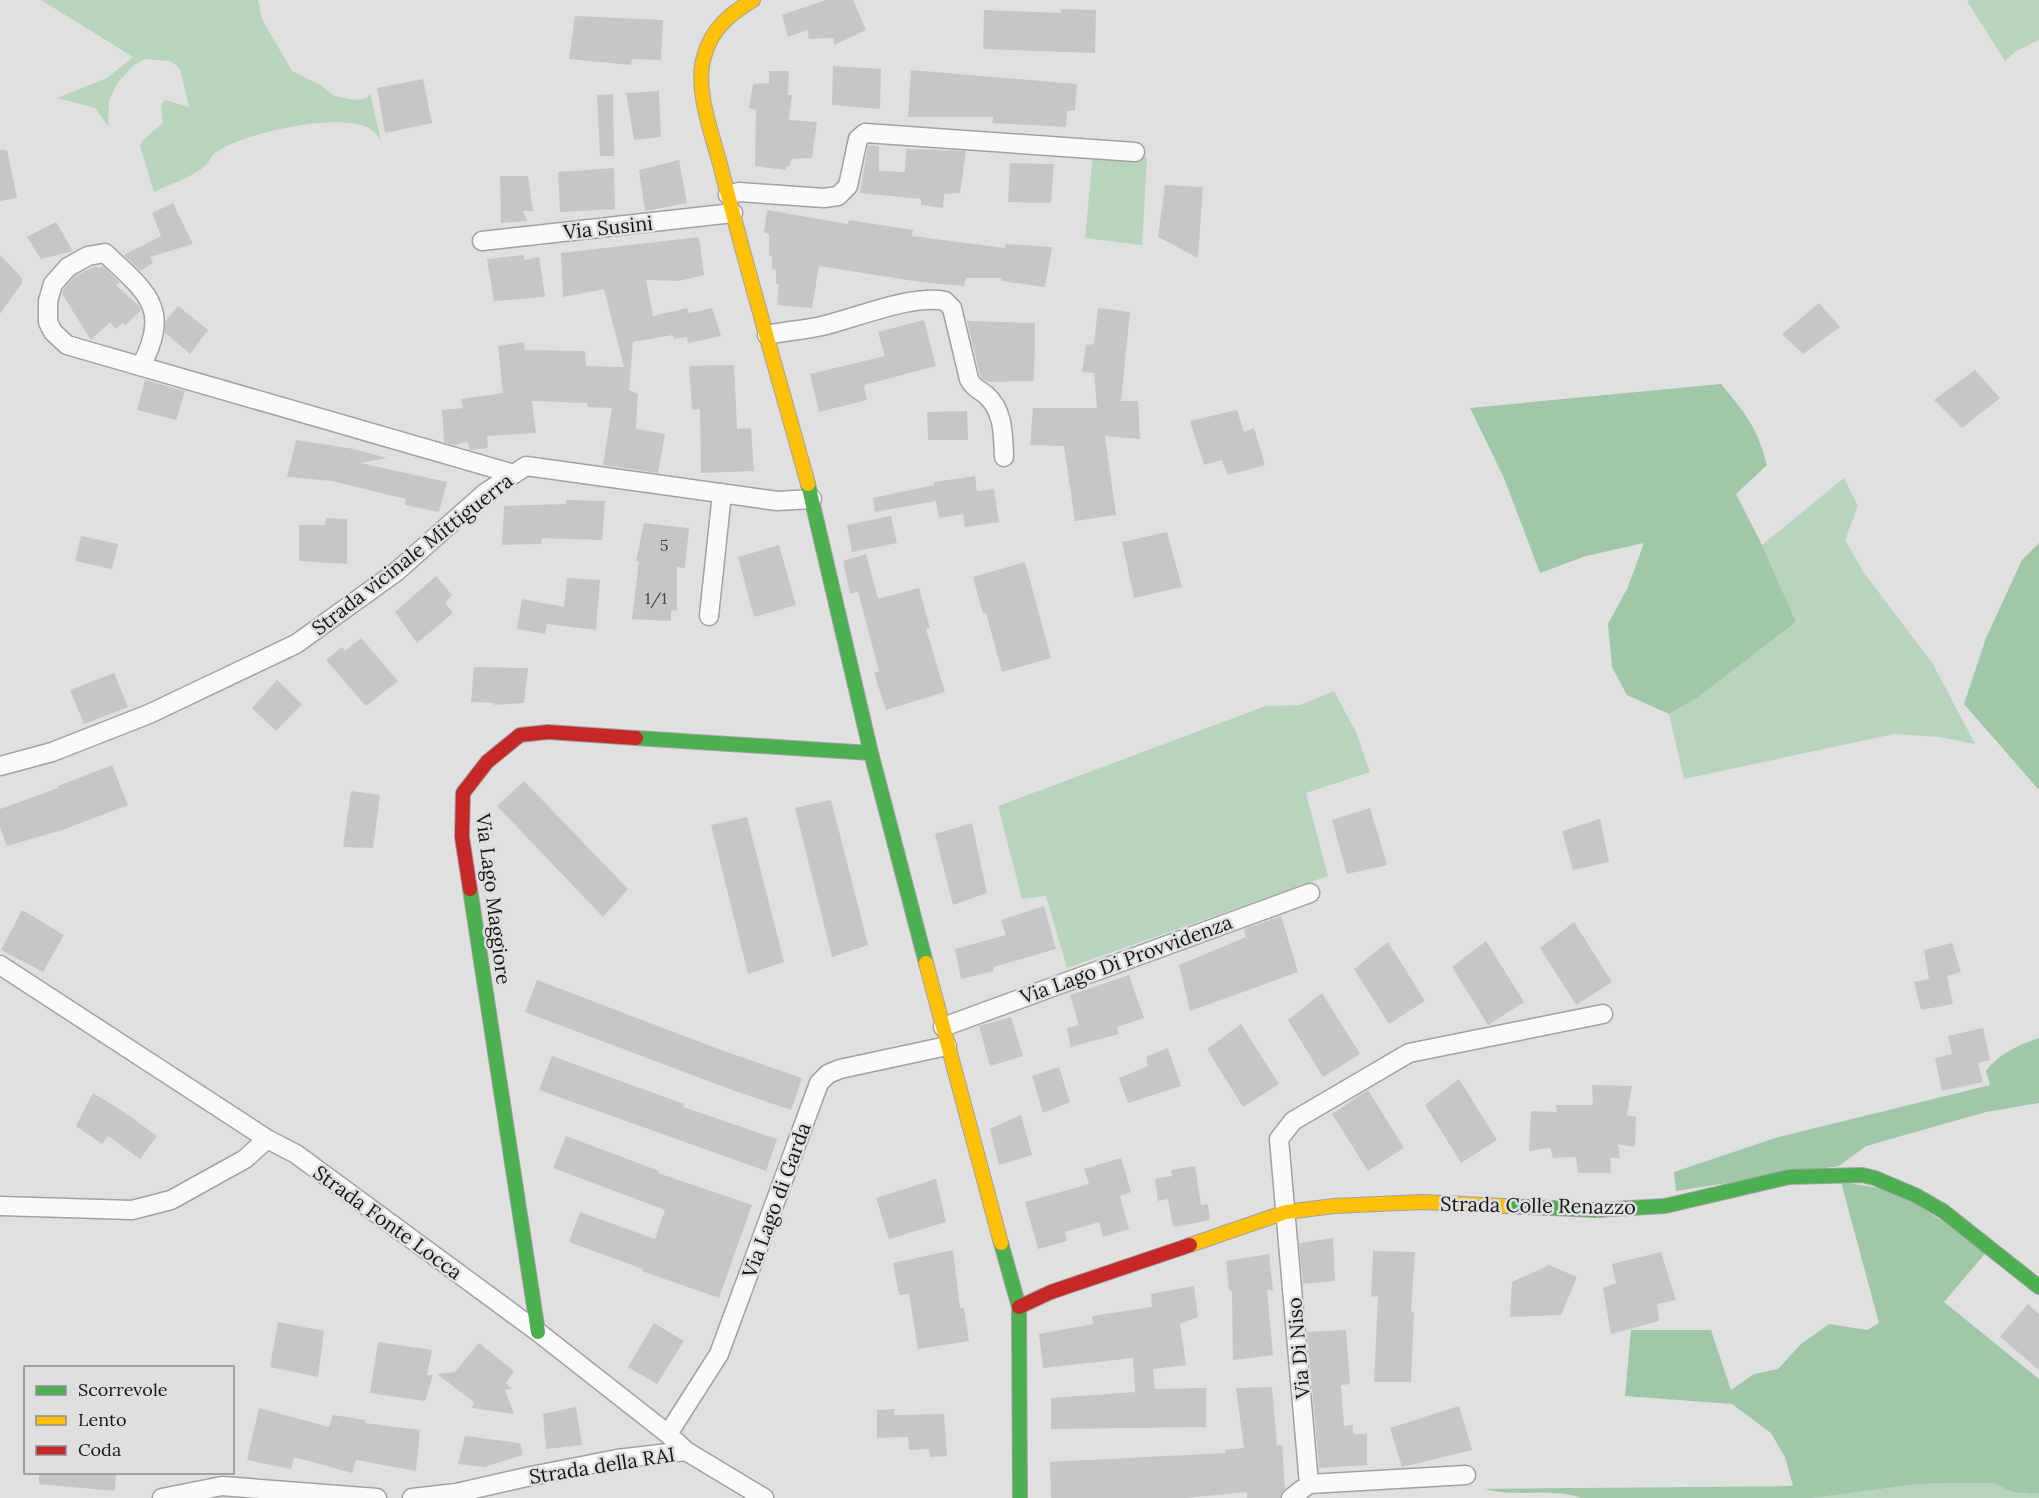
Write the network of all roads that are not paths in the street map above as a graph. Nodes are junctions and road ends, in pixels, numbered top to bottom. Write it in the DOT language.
graph roads {
  1 [pos="753,0"];
  2 [pos="1135,152"];
  3 [pos="728,195"];
  4 [pos="733,213"];
  5 [pos="482,241"];
  6 [pos="766,335"];
  7 [pos="141,366"];
  8 [pos="1004,457"];
  9 [pos="514,474"];
  10 [pos="723,494"];
  11 [pos="812,499"];
  12 [pos="709,616"];
  13 [pos="871,753"];
  14 [pos="0,766"];
  15 [pos="1310,893"];
  16 [pos="0,964"];
  17 [pos="1603,1014"];
  18 [pos="943,1027"];
  19 [pos="947,1046"];
  20 [pos="267,1139"];
  21 [pos="0,1206"];
  22 [pos="1286,1212"];
  23 [pos="2039,1287"];
  24 [pos="1019,1307"];
  25 [pos="538,1332"];
  26 [pos="668,1434"];
  27 [pos="686,1451"];
  28 [pos="1466,1475"];
  29 [pos="1309,1484"];
  30 [pos="162,1498"];
  31 [pos="377,1498"];
  32 [pos="412,1498"];
  33 [pos="764,1498"];
  34 [pos="1020,1498"];
  35 [pos="1291,1498"];
  1 -- 3 [label="street"];
  2 -- 3 [label="street"];
  3 -- 4 [label="street"];
  4 -- 5 [label="street, Via Susini"];
  4 -- 6 [label="street"];
  6 -- 8 [label="street"];
  6 -- 11 [label="street"];
  7 -- 7 [label="street"];
  7 -- 9 [label="street"];
  9 -- 10 [label="street, Strada vicinale Mittiguerra"];
  9 -- 14 [label="street, Strada vicinale Mittiguerra"];
  10 -- 11 [label="street, Strada vicinale Mittiguerra"];
  10 -- 12 [label="street"];
  11 -- 13 [label="street"];
  13 -- 18 [label="street"];
  13 -- 25 [label="street, Via Lago Maggiore"];
  15 -- 18 [label="street, Via Lago Di Provvidenza"];
  16 -- 20 [label="street, Strada Fonte Locca"];
  17 -- 22 [label="street"];
  18 -- 19 [label="street"];
  19 -- 24 [label="street"];
  19 -- 26 [label="street, Via Lago di Garda"];
  20 -- 21 [label="street"];
  20 -- 25 [label="street, Strada Fonte Locca"];
  22 -- 23 [label="street, Strada Colle Renazzo"];
  22 -- 24 [label="street, Strada Colle Renazzo"];
  22 -- 29 [label="street, Via Di Niso"];
  24 -- 34 [label="street"];
  25 -- 26 [label="street, Strada Fonte Locca"];
  26 -- 27 [label="street, Strada Fonte Locca"];
  27 -- 32 [label="street, Strada della RAI"];
  27 -- 33 [label="street, Strada Fonte Locca"];
  28 -- 29 [label="street"];
  29 -- 35 [label="street"];
  30 -- 31 [label="street"];
}
